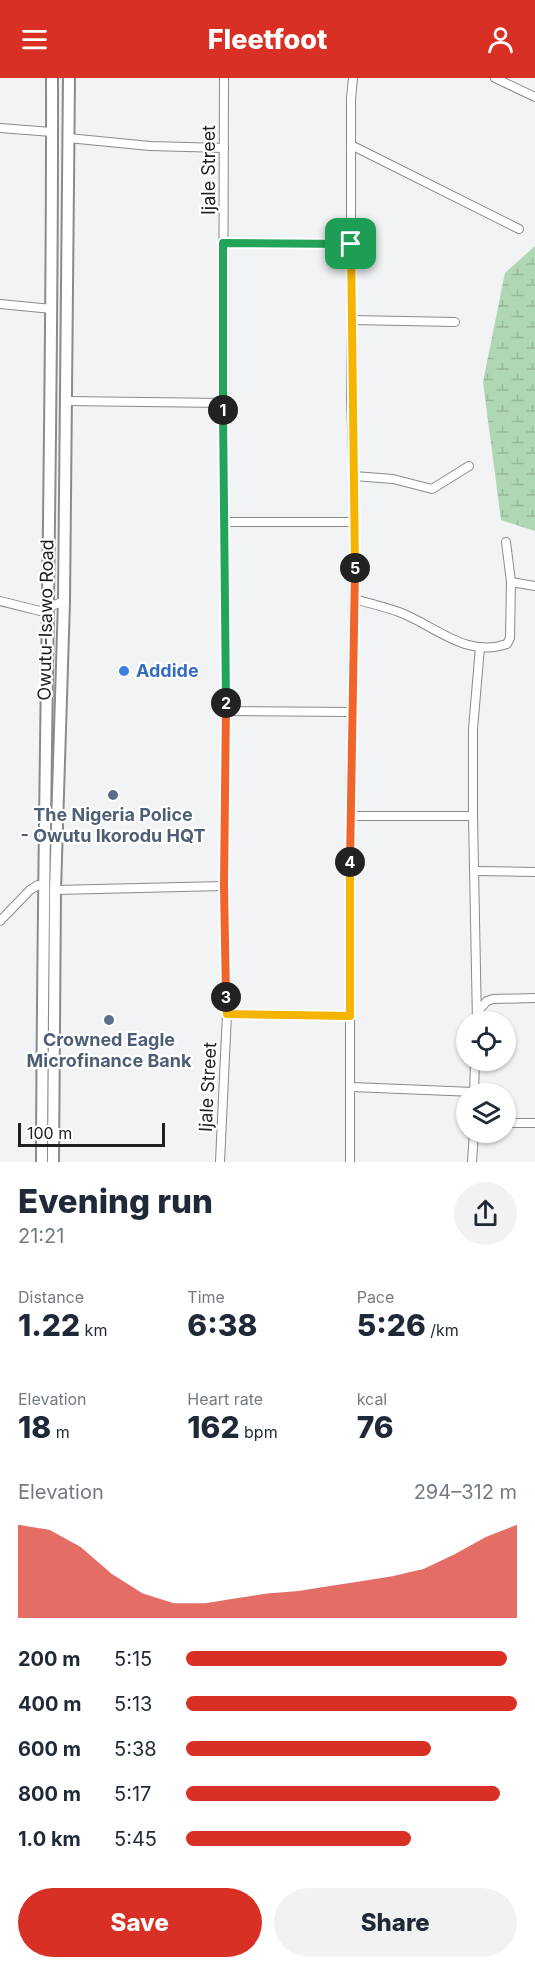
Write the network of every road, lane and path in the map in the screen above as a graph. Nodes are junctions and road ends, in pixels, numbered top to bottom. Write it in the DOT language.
graph roads {
  1 [pos="52,78"];
  2 [pos="69,78"];
  3 [pos="224,78"];
  4 [pos="353,78"];
  5 [pos="495,78"];
  6 [pos="535,97"];
  7 [pos="0,128"];
  8 [pos="52,132"];
  9 [pos="68,138"];
  10 [pos="351,145"];
  11 [pos="224,148"];
  12 [pos="519,229"];
  13 [pos="223,243"];
  14 [pos="351,244"];
  15 [pos="0,304"];
  16 [pos="52,309"];
  17 [pos="352,320"];
  18 [pos="455,322"];
  19 [pos="66,401"];
  20 [pos="223,404"];
  21 [pos="469,466"];
  22 [pos="354,476"];
  23 [pos="226,522"];
  24 [pos="355,522"];
  25 [pos="506,542"];
  26 [pos="511,582"];
  27 [pos="535,586"];
  28 [pos="354,599"];
  29 [pos="0,601"];
  30 [pos="64,601"];
  31 [pos="47,608"];
  32 [pos="480,647"];
  33 [pos="226,711"];
  34 [pos="352,712"];
  35 [pos="350,816"];
  36 [pos="473,816"];
  37 [pos="476,870"];
  38 [pos="535,872"];
  39 [pos="224,886"];
  40 [pos="43,887"];
  41 [pos="55,890"];
  42 [pos="0,921"];
  43 [pos="535,998"];
  44 [pos="477,1011"];
  45 [pos="478,1011"];
  46 [pos="227,1014"];
  47 [pos="350,1016"];
  48 [pos="352,1086"];
  49 [pos="456,1092"];
  50 [pos="516,1123"];
  51 [pos="535,1123"];
  52 [pos="473,1143"];
  53 [pos="42,1162"];
  54 [pos="53,1162"];
  55 [pos="220,1162"];
  56 [pos="350,1162"];
  57 [pos="472,1162"];
  1 -- 8 [label="street, Owutu-Isawo Road"];
  2 -- 9 [label="street, Owutu-Isawo Road"];
  3 -- 11 [label="street, Ijale Street"];
  4 -- 10 [label="street"];
  5 -- 6 [label="street"];
  7 -- 8 [label="street"];
  8 -- 16 [label="street, Owutu-Isawo Road"];
  9 -- 11 [label="street"];
  9 -- 19 [label="street, Owutu-Isawo Road"];
  10 -- 12 [label="street"];
  10 -- 14 [label="street"];
  11 -- 13 [label="street, Ijale Street"];
  13 -- 14 [label="street"];
  13 -- 20 [label="street, Ijale Street"];
  14 -- 17 [label="street"];
  15 -- 16 [label="street"];
  16 -- 31 [label="street, Owutu-Isawo Road"];
  17 -- 18 [label="street"];
  17 -- 22 [label="street"];
  19 -- 20 [label="street"];
  19 -- 30 [label="street, Owutu-Isawo Road"];
  20 -- 23 [label="street, Ijale Street"];
  21 -- 22 [label="street"];
  22 -- 24 [label="street"];
  23 -- 24 [label="street"];
  23 -- 33 [label="street, Ijale Street"];
  24 -- 28 [label="street"];
  25 -- 26 [label="street"];
  26 -- 27 [label="street"];
  26 -- 32 [label="street"];
  28 -- 32 [label="street"];
  28 -- 34 [label="street"];
  29 -- 31 [label="street"];
  30 -- 31 [label="street"];
  30 -- 41 [label="street, Owutu-Isawo Road"];
  31 -- 40 [label="street, Owutu-Isawo Road"];
  32 -- 36 [label="street"];
  33 -- 34 [label="street"];
  33 -- 39 [label="street, Ijale Street"];
  34 -- 35 [label="street"];
  35 -- 36 [label="street"];
  35 -- 47 [label="street"];
  36 -- 37 [label="street"];
  37 -- 38 [label="street"];
  37 -- 44 [label="street"];
  39 -- 41 [label="street"];
  39 -- 46 [label="street, Ijale Street"];
  40 -- 42 [label="street"];
  40 -- 53 [label="street, Owutu-Isawo Road"];
  41 -- 54 [label="street, Owutu-Isawo Road"];
  43 -- 45 [label="street"];
  46 -- 47 [label="street"];
  46 -- 55 [label="street, Ijale Street"];
  47 -- 48 [label="street"];
  48 -- 49 [label="street"];
  48 -- 56 [label="street"];
  50 -- 51 [label="street"];
  52 -- 57 [label="street"];
}
